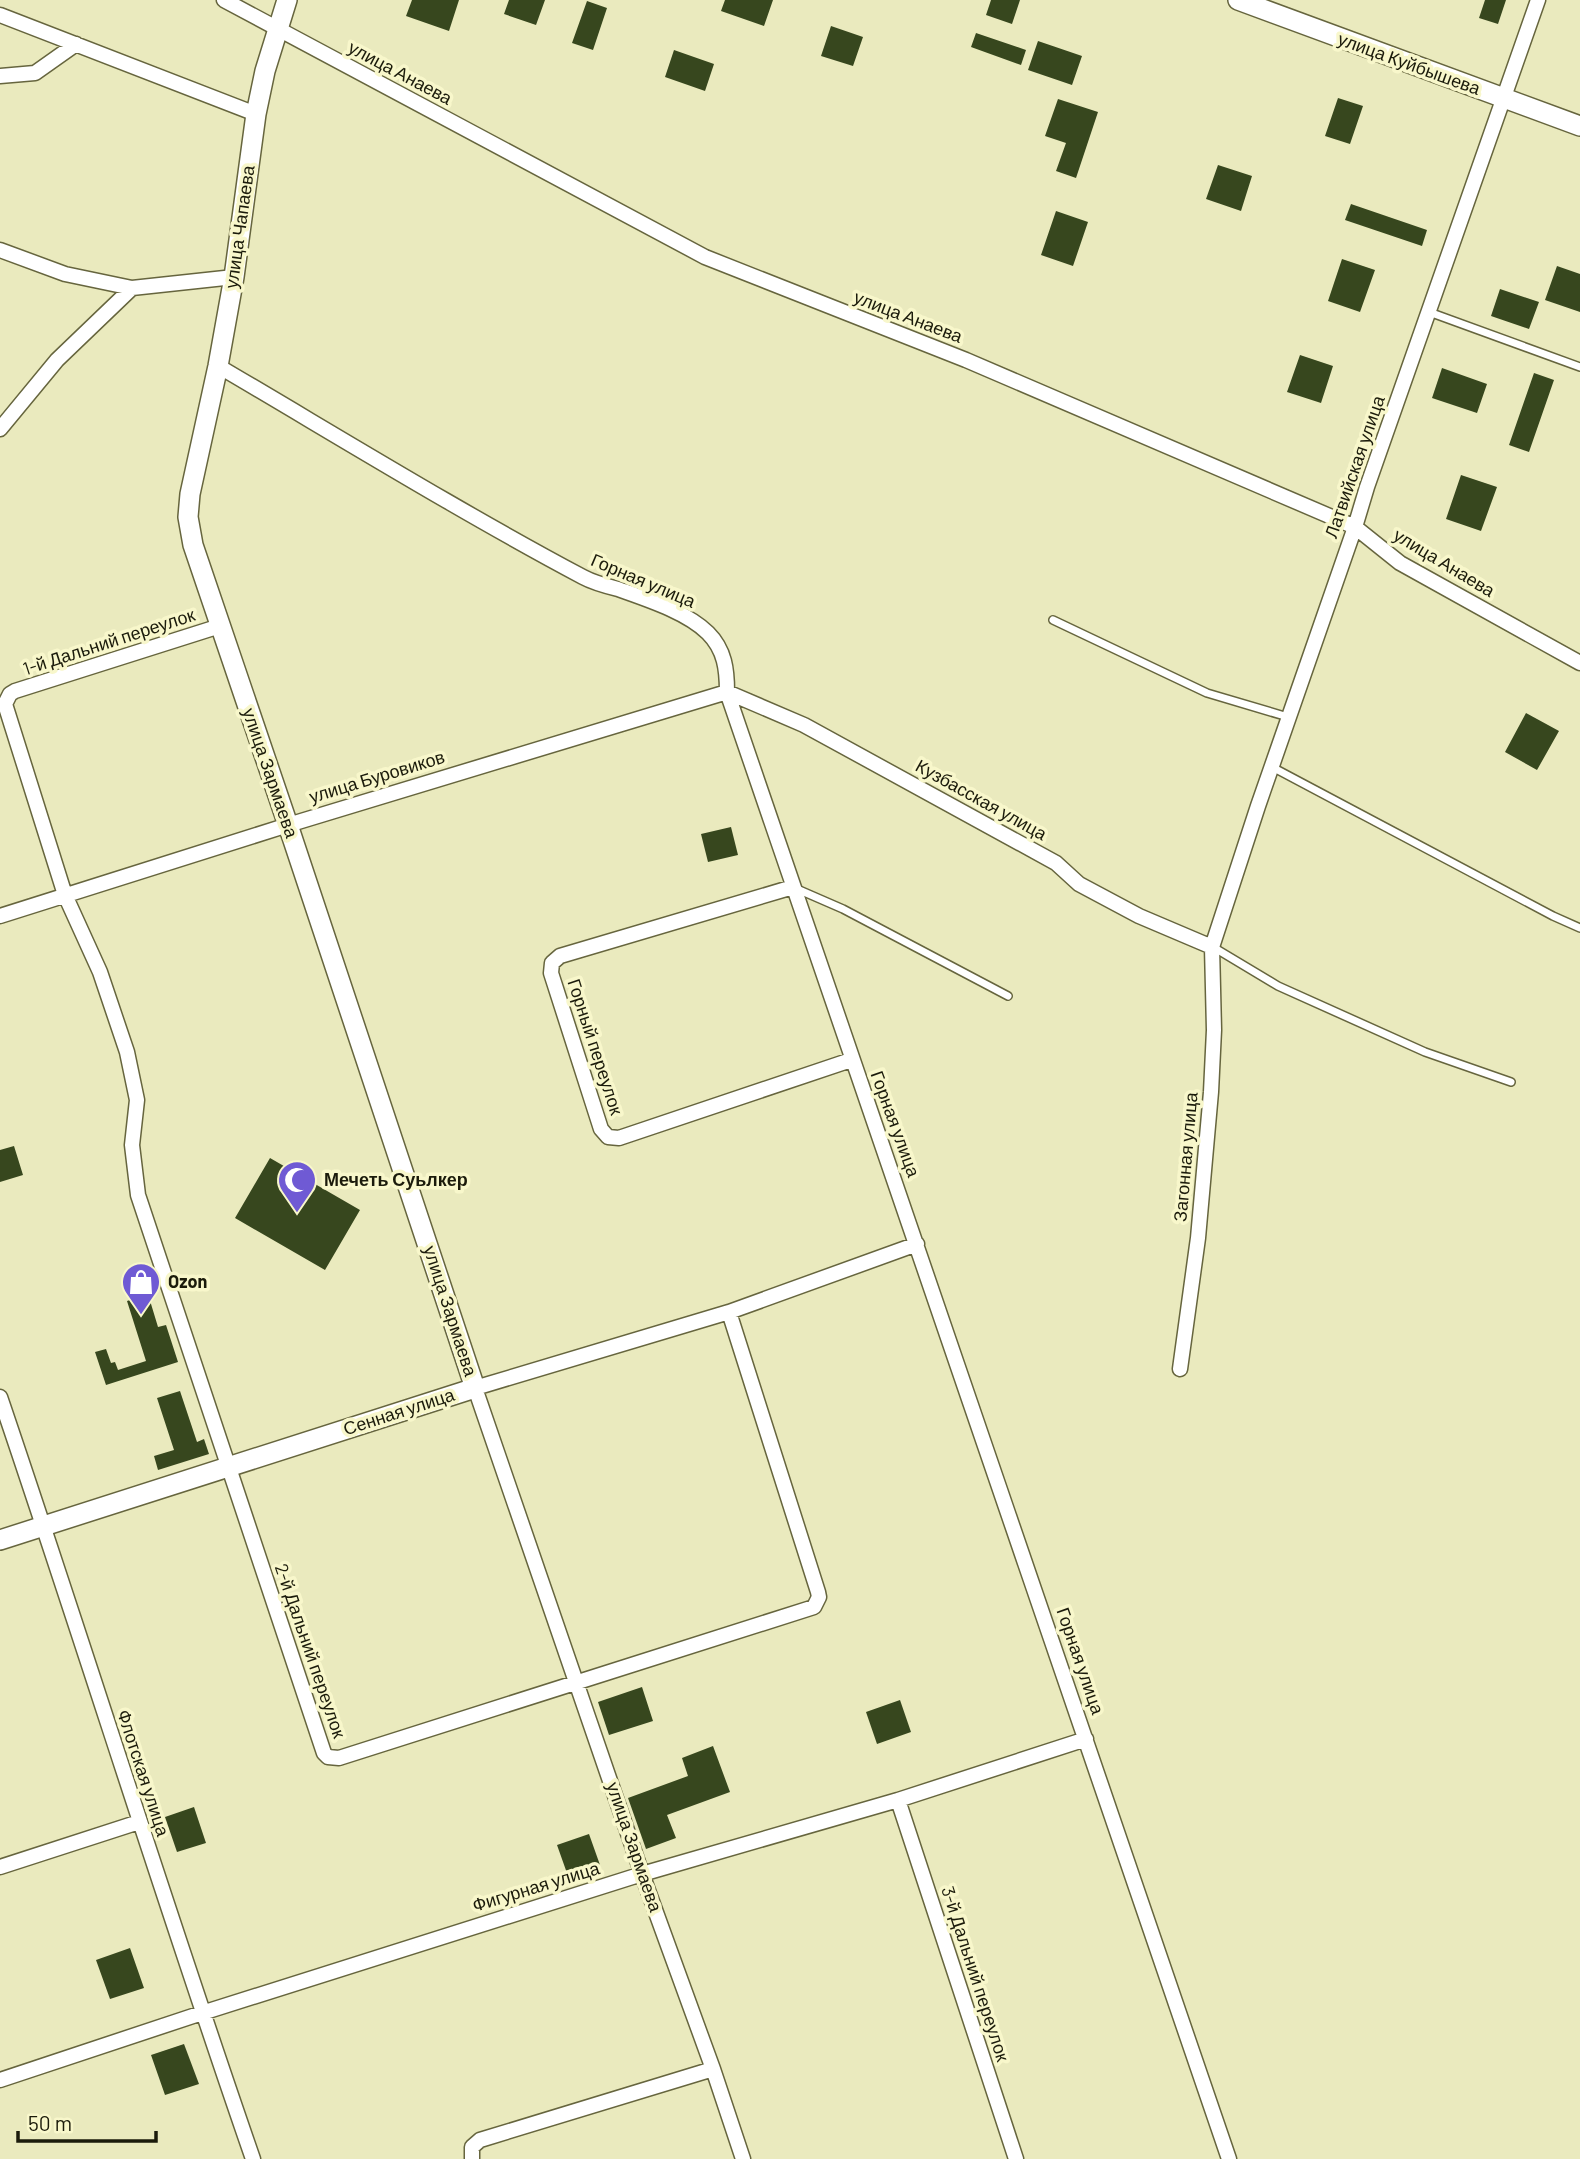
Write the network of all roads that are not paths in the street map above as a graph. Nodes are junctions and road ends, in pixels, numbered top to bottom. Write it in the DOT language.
graph roads {
  1 [pos="224,0"];
  2 [pos="287,0"];
  3 [pos="1238,0"];
  4 [pos="1538,0"];
  5 [pos="0,15"];
  6 [pos="277,30"];
  7 [pos="76,44"];
  8 [pos="0,76"];
  9 [pos="1503,99"];
  10 [pos="256,114"];
  11 [pos="1580,126"];
  12 [pos="0,250"];
  13 [pos="234,276"];
  14 [pos="132,288"];
  15 [pos="1429,312"];
  16 [pos="219,366"];
  17 [pos="1580,367"];
  18 [pos="0,429"];
  19 [pos="198,456"];
  20 [pos="1355,527"];
  21 [pos="1053,620"];
  22 [pos="220,626"];
  23 [pos="1580,663"];
  24 [pos="727,692"];
  25 [pos="1289,718"];
  26 [pos="1272,767"];
  27 [pos="288,825"];
  28 [pos="793,887"];
  29 [pos="65,895"];
  30 [pos="0,916"];
  31 [pos="1580,928"];
  32 [pos="1212,947"];
  33 [pos="1008,996"];
  34 [pos="851,1060"];
  35 [pos="1511,1082"];
  36 [pos="917,1244"];
  37 [pos="729,1312"];
  38 [pos="1180,1369"];
  39 [pos="475,1388"];
  40 [pos="0,1397"];
  41 [pos="228,1466"];
  42 [pos="44,1525"];
  43 [pos="0,1540"];
  44 [pos="578,1682"];
  45 [pos="1086,1740"];
  46 [pos="898,1800"];
  47 [pos="139,1822"];
  48 [pos="0,1867"];
  49 [pos="642,1874"];
  50 [pos="202,2013"];
  51 [pos="713,2069"];
  52 [pos="0,2080"];
  53 [pos="253,2159"];
  54 [pos="472,2159"];
  55 [pos="743,2159"];
  56 [pos="1016,2159"];
  57 [pos="1229,2159"];
  1 -- 6 [label="street, улица Анаева"];
  2 -- 6 [label="street, улица Чапаева"];
  3 -- 9 [label="street, улица Куйбышева"];
  4 -- 9 [label="street, Латвийская улица"];
  5 -- 7 [label="street"];
  6 -- 10 [label="street, улица Чапаева"];
  6 -- 20 [label="street, улица Анаева"];
  7 -- 8 [label="street"];
  7 -- 10 [label="street"];
  9 -- 11 [label="street, улица Куйбышева"];
  9 -- 15 [label="street, Латвийская улица"];
  10 -- 13 [label="street, улица Чапаева"];
  12 -- 14 [label="street"];
  13 -- 14 [label="street"];
  13 -- 16 [label="street, улица Чапаева"];
  14 -- 18 [label="street"];
  15 -- 17 [label="lane"];
  15 -- 20 [label="street, Латвийская улица"];
  16 -- 19 [label="street, улица Чапаева"];
  16 -- 24 [label="street, Горная улица"];
  19 -- 22 [label="street, улица Зармаева"];
  20 -- 23 [label="street, улица Анаева"];
  20 -- 25 [label="street, Латвийская улица"];
  21 -- 25 [label="lane"];
  22 -- 27 [label="street, улица Зармаева"];
  22 -- 29 [label="street, 1-й Дальний переулок"];
  24 -- 27 [label="street, улица Буровиков"];
  24 -- 28 [label="street, Горная улица"];
  24 -- 32 [label="street, Кузбасская улица"];
  25 -- 26 [label="street, Латвийская улица"];
  26 -- 31 [label="lane"];
  26 -- 32 [label="street, Латвийская улица"];
  27 -- 29 [label="street, улица Буровиков"];
  27 -- 39 [label="street, улица Зармаева"];
  28 -- 33 [label="lane"];
  28 -- 34 [label="street, Горная улица"];
  28 -- 34 [label="street, Горный переулок"];
  29 -- 30 [label="street, улица Буровиков"];
  29 -- 41 [label="street, 2-й Дальний переулок"];
  32 -- 35 [label="lane"];
  32 -- 38 [label="street, Загонная улица"];
  34 -- 36 [label="street, Горная улица"];
  36 -- 37 [label="street, Сенная улица"];
  36 -- 45 [label="street, Горная улица"];
  37 -- 39 [label="street, Сенная улица"];
  37 -- 44 [label="street, 2-й Дальний переулок"];
  39 -- 41 [label="street, Сенная улица"];
  39 -- 44 [label="street, улица Зармаева"];
  40 -- 42 [label="street, Флотская улица"];
  41 -- 42 [label="street, Сенная улица"];
  41 -- 44 [label="street, 2-й Дальний переулок"];
  42 -- 43 [label="street, Сенная улица"];
  42 -- 47 [label="street, Флотская улица"];
  44 -- 49 [label="street, улица Зармаева"];
  45 -- 46 [label="street, Фигурная улица"];
  45 -- 57 [label="street, Горная улица"];
  46 -- 49 [label="street, Фигурная улица"];
  46 -- 56 [label="street, 3-й Дальний переулок"];
  47 -- 48 [label="street"];
  47 -- 50 [label="street, Флотская улица"];
  49 -- 50 [label="street, Фигурная улица"];
  49 -- 51 [label="street, улица Зармаева"];
  50 -- 52 [label="street, Фигурная улица"];
  50 -- 53 [label="street, Флотская улица"];
  51 -- 54 [label="street"];
  51 -- 55 [label="street, улица Зармаева"];
}
